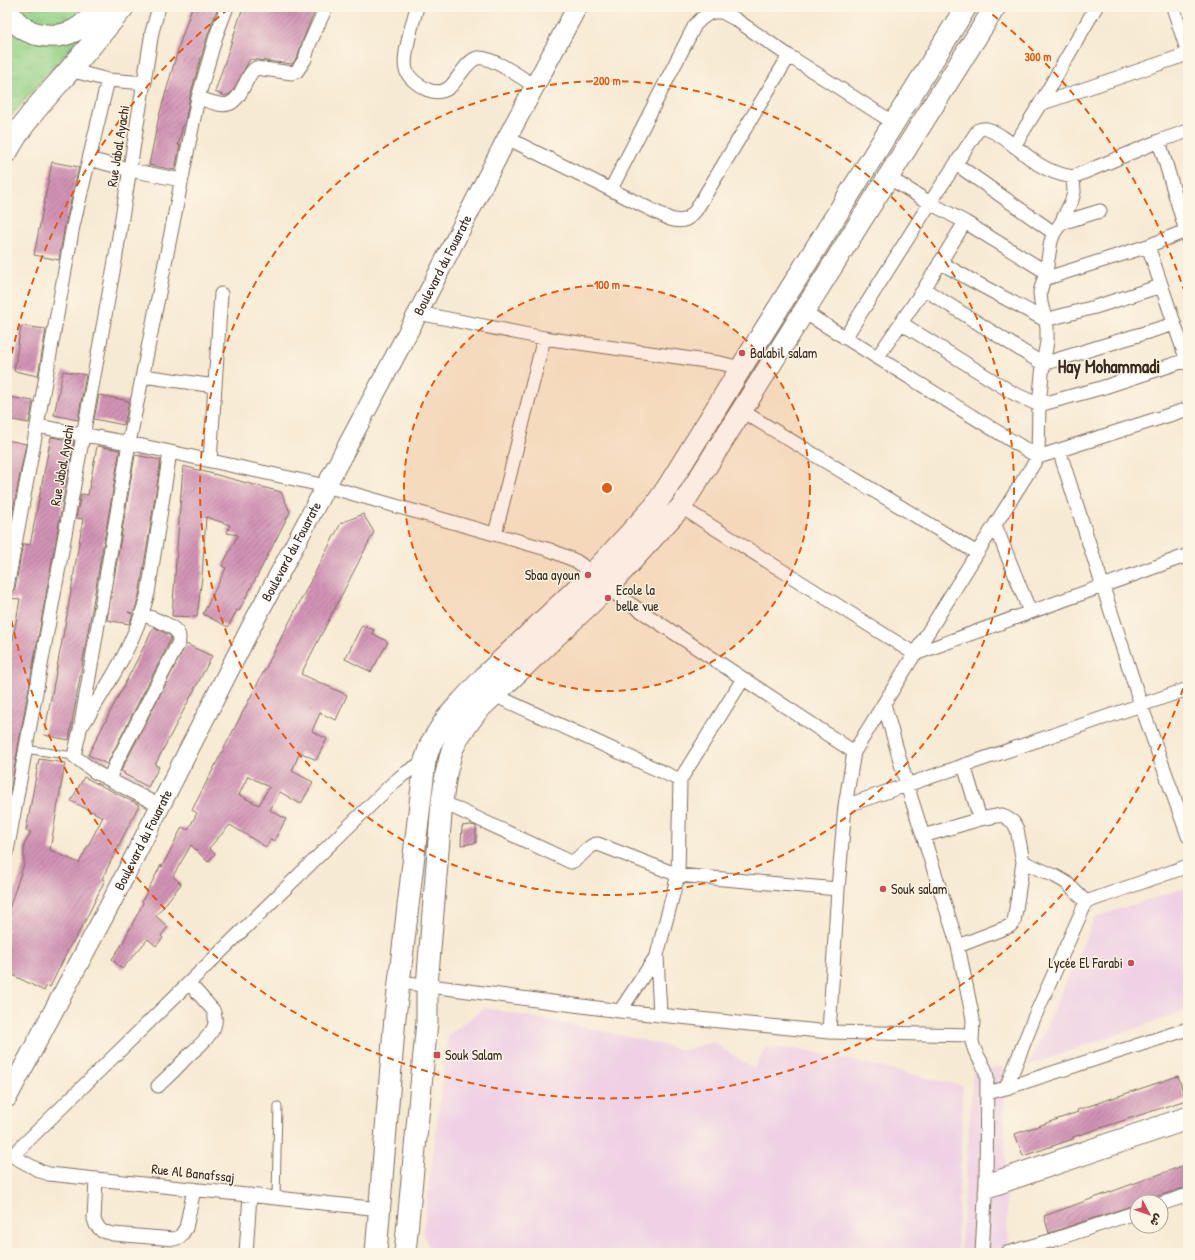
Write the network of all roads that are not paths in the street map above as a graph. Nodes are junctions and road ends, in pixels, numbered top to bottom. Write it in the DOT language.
graph roads {
  1 [pos="102,7"];
  2 [pos="122,7"];
  3 [pos="160,7"];
  4 [pos="227,7"];
  5 [pos="326,7"];
  6 [pos="417,7"];
  7 [pos="577,7"];
  8 [pos="966,7"];
  9 [pos="995,7"];
  10 [pos="1096,7"];
  11 [pos="1173,7"];
  12 [pos="7,9"];
  13 [pos="1188,54"];
  14 [pos="789,56"];
  15 [pos="70,70"];
  16 [pos="108,80"];
  17 [pos="144,83"];
  18 [pos="535,86"];
  19 [pos="198,98"];
  20 [pos="1040,104"];
  21 [pos="894,123"];
  22 [pos="1188,131"];
  23 [pos="507,138"];
  24 [pos="1159,141"];
  25 [pos="1014,146"];
  26 [pos="7,151"];
  27 [pos="89,159"];
  28 [pos="956,164"];
  29 [pos="130,170"];
  30 [pos="888,177"];
  31 [pos="1073,177"];
  32 [pos="181,180"];
  33 [pos="611,189"];
  34 [pos="930,204"];
  35 [pos="1100,211"];
  36 [pos="965,222"];
  37 [pos="1058,228"];
  38 [pos="1187,233"];
  39 [pos="1148,246"];
  40 [pos="940,262"];
  41 [pos="1045,276"];
  42 [pos="1161,286"];
  43 [pos="924,289"];
  44 [pos="221,294"];
  45 [pos="804,312"];
  46 [pos="418,313"];
  47 [pos="1045,320"];
  48 [pos="901,323"];
  49 [pos="1174,324"];
  50 [pos="544,338"];
  51 [pos="845,338"];
  52 [pos="877,358"];
  53 [pos="1187,362"];
  54 [pos="1043,364"];
  55 [pos="741,368"];
  56 [pos="143,376"];
  57 [pos="215,386"];
  58 [pos="1039,405"];
  59 [pos="1188,409"];
  60 [pos="742,410"];
  61 [pos="37,426"];
  62 [pos="84,435"];
  63 [pos="129,443"];
  64 [pos="1058,450"];
  65 [pos="170,452"];
  66 [pos="1038,457"];
  67 [pos="210,461"];
  68 [pos="326,486"];
  69 [pos="681,507"];
  70 [pos="995,525"];
  71 [pos="495,534"];
  72 [pos="977,553"];
  73 [pos="1188,555"];
  74 [pos="600,580"];
  75 [pos="1102,586"];
  76 [pos="7,587"];
  77 [pos="1030,612"];
  78 [pos="142,614"];
  79 [pos="915,654"];
  80 [pos="743,679"];
  81 [pos="1188,689"];
  82 [pos="494,694"];
  83 [pos="884,704"];
  84 [pos="1141,705"];
  85 [pos="80,730"];
  86 [pos="25,749"];
  87 [pos="854,752"];
  88 [pos="74,756"];
  89 [pos="425,761"];
  90 [pos="964,766"];
  91 [pos="109,779"];
  92 [pos="680,780"];
  93 [pos="907,785"];
  94 [pos="442,802"];
  95 [pos="160,806"];
  96 [pos="845,806"];
  97 [pos="10,816"];
  98 [pos="980,819"];
  99 [pos="923,836"];
  100 [pos="1188,836"];
  101 [pos="7,851"];
  102 [pos="1023,862"];
  103 [pos="1188,866"];
  104 [pos="678,875"];
  105 [pos="838,889"];
  106 [pos="1086,902"];
  107 [pos="958,946"];
  108 [pos="657,955"];
  109 [pos="400,982"];
  110 [pos="189,983"];
  111 [pos="427,986"];
  112 [pos="620,1011"];
  113 [pos="660,1015"];
  114 [pos="829,1032"];
  115 [pos="1187,1033"];
  116 [pos="971,1035"];
  117 [pos="158,1086"];
  118 [pos="1006,1088"];
  119 [pos="987,1093"];
  120 [pos="7,1098"];
  121 [pos="278,1106"];
  122 [pos="1188,1113"];
  123 [pos="1188,1123"];
  124 [pos="9,1154"];
  125 [pos="96,1179"];
  126 [pos="985,1187"];
  127 [pos="194,1189"];
  128 [pos="250,1195"];
  129 [pos="1188,1195"];
  130 [pos="276,1197"];
  131 [pos="1169,1201"];
  132 [pos="380,1209"];
  133 [pos="1129,1215"];
  134 [pos="246,1253"];
  135 [pos="376,1253"];
  136 [pos="406,1253"];
  137 [pos="982,1253"];
  138 [pos="1007,1253"];
  1 -- 12 [label="highway"];
  2 -- 15 [label="highway"];
  3 -- 17 [label="street, Rue Jabal Ayachi"];
  4 -- 19 [label="street"];
  5 -- 19 [label="street"];
  6 -- 18 [label="street"];
  7 -- 18 [label="street, Boulevard du Fouarate"];
  8 -- 21 [label="main road"];
  9 -- 30 [label="main road"];
  10 -- 20 [label="street"];
  11 -- 13 [label="street"];
  13 -- 20 [label="street"];
  14 -- 21 [label="street"];
  14 -- 33 [label="street"];
  14 -- 33 [label="street"];
  15 -- 16 [label="street"];
  15 -- 26 [label="highway"];
  16 -- 17 [label="street"];
  16 -- 27 [label="street"];
  17 -- 29 [label="street, Rue Jabal Ayachi"];
  18 -- 23 [label="street, Boulevard du Fouarate"];
  19 -- 32 [label="street"];
  20 -- 25 [label="street"];
  21 -- 55 [label="main road"];
  22 -- 24 [label="street"];
  23 -- 33 [label="street"];
  23 -- 46 [label="street, Boulevard du Fouarate"];
  24 -- 31 [label="street"];
  24 -- 38 [label="street"];
  25 -- 28 [label="street"];
  25 -- 31 [label="street"];
  27 -- 29 [label="street"];
  27 -- 61 [label="street"];
  28 -- 34 [label="street"];
  28 -- 37 [label="street"];
  29 -- 32 [label="street"];
  29 -- 62 [label="street, Rue Jabal Ayachi"];
  30 -- 34 [label="street"];
  30 -- 45 [label="main road"];
  31 -- 37 [label="street"];
  32 -- 56 [label="street"];
  34 -- 36 [label="street"];
  34 -- 51 [label="street"];
  35 -- 37 [label="street"];
  36 -- 40 [label="street"];
  36 -- 41 [label="street"];
  37 -- 41 [label="street"];
  38 -- 39 [label="street"];
  39 -- 41 [label="street"];
  39 -- 42 [label="street"];
  40 -- 43 [label="street"];
  40 -- 47 [label="street"];
  41 -- 47 [label="street"];
  42 -- 47 [label="street"];
  42 -- 49 [label="street"];
  43 -- 48 [label="street"];
  43 -- 54 [label="street"];
  44 -- 57 [label="street"];
  45 -- 51 [label="street"];
  45 -- 60 [label="main road"];
  46 -- 50 [label="street"];
  46 -- 68 [label="street, Boulevard du Fouarate"];
  47 -- 54 [label="street"];
  48 -- 52 [label="street"];
  48 -- 58 [label="street"];
  49 -- 53 [label="street"];
  49 -- 54 [label="street"];
  50 -- 55 [label="street"];
  50 -- 71 [label="street"];
  51 -- 52 [label="street"];
  52 -- 66 [label="street"];
  53 -- 58 [label="street"];
  54 -- 58 [label="street"];
  55 -- 74 [label="main road"];
  56 -- 57 [label="street"];
  56 -- 63 [label="street"];
  57 -- 67 [label="street"];
  58 -- 66 [label="street"];
  59 -- 64 [label="street"];
  60 -- 69 [label="main road"];
  60 -- 72 [label="street"];
  61 -- 62 [label="street"];
  61 -- 76 [label="street"];
  62 -- 63 [label="street"];
  62 -- 86 [label="street, Rue Jabal Ayachi"];
  63 -- 65 [label="street"];
  63 -- 85 [label="street"];
  64 -- 66 [label="street"];
  64 -- 75 [label="street"];
  65 -- 67 [label="street"];
  65 -- 78 [label="street"];
  66 -- 70 [label="street"];
  67 -- 68 [label="street"];
  68 -- 71 [label="street"];
  68 -- 95 [label="street, Boulevard du Fouarate"];
  69 -- 74 [label="main road"];
  69 -- 79 [label="street"];
  70 -- 72 [label="street"];
  70 -- 77 [label="street"];
  71 -- 74 [label="street"];
  72 -- 79 [label="street"];
  73 -- 75 [label="street"];
  74 -- 80 [label="street"];
  74 -- 82 [label="main road"];
  74 -- 89 [label="main road"];
  75 -- 77 [label="street"];
  75 -- 84 [label="street"];
  77 -- 79 [label="street"];
  78 -- 85 [label="street"];
  78 -- 91 [label="street"];
  79 -- 83 [label="street"];
  80 -- 87 [label="street"];
  80 -- 92 [label="street"];
  81 -- 84 [label="street"];
  82 -- 92 [label="street"];
  82 -- 94 [label="main road"];
  83 -- 87 [label="street"];
  83 -- 93 [label="street"];
  84 -- 90 [label="street"];
  84 -- 100 [label="street"];
  85 -- 88 [label="street"];
  86 -- 88 [label="lane"];
  86 -- 97 [label="street, Rue Jabal Ayachi"];
  87 -- 96 [label="street"];
  88 -- 91 [label="street"];
  89 -- 109 [label="main road"];
  89 -- 110 [label="street"];
  90 -- 93 [label="street"];
  90 -- 98 [label="street"];
  91 -- 95 [label="street"];
  92 -- 104 [label="street"];
  93 -- 96 [label="street"];
  93 -- 99 [label="street"];
  94 -- 104 [label="street"];
  94 -- 111 [label="main road"];
  95 -- 120 [label="street, Boulevard du Fouarate"];
  96 -- 105 [label="street"];
  97 -- 101 [label="street, Rue Jabal Ayachi"];
  98 -- 99 [label="street"];
  98 -- 102 [label="street"];
  99 -- 107 [label="street"];
  102 -- 106 [label="street"];
  102 -- 107 [label="street"];
  103 -- 106 [label="street"];
  104 -- 105 [label="street"];
  104 -- 108 [label="street"];
  105 -- 114 [label="street"];
  106 -- 118 [label="street"];
  107 -- 116 [label="street"];
  108 -- 112 [label="street"];
  108 -- 113 [label="street"];
  109 -- 111 [label="street"];
  109 -- 132 [label="main road"];
  110 -- 117 [label="street"];
  110 -- 124 [label="street"];
  111 -- 112 [label="street"];
  111 -- 136 [label="main road"];
  112 -- 113 [label="street"];
  113 -- 114 [label="street"];
  114 -- 116 [label="street"];
  115 -- 118 [label="street"];
  116 -- 119 [label="street"];
  118 -- 119 [label="street"];
  119 -- 126 [label="street"];
  121 -- 130 [label="lane"];
  122 -- 126 [label="street"];
  123 -- 126 [label="street"];
  124 -- 125 [label="street, Rue Al Banafssaj"];
  125 -- 127 [label="street, Rue Al Banafssaj"];
  125 -- 127 [label="street"];
  126 -- 137 [label="street"];
  127 -- 128 [label="street, Rue Al Banafssaj"];
  128 -- 130 [label="street, Rue Al Banafssaj"];
  128 -- 134 [label="street"];
  129 -- 131 [label="street"];
  130 -- 132 [label="street, Rue Al Banafssaj"];
  132 -- 135 [label="main road"];
  133 -- 138 [label="street"];
}
